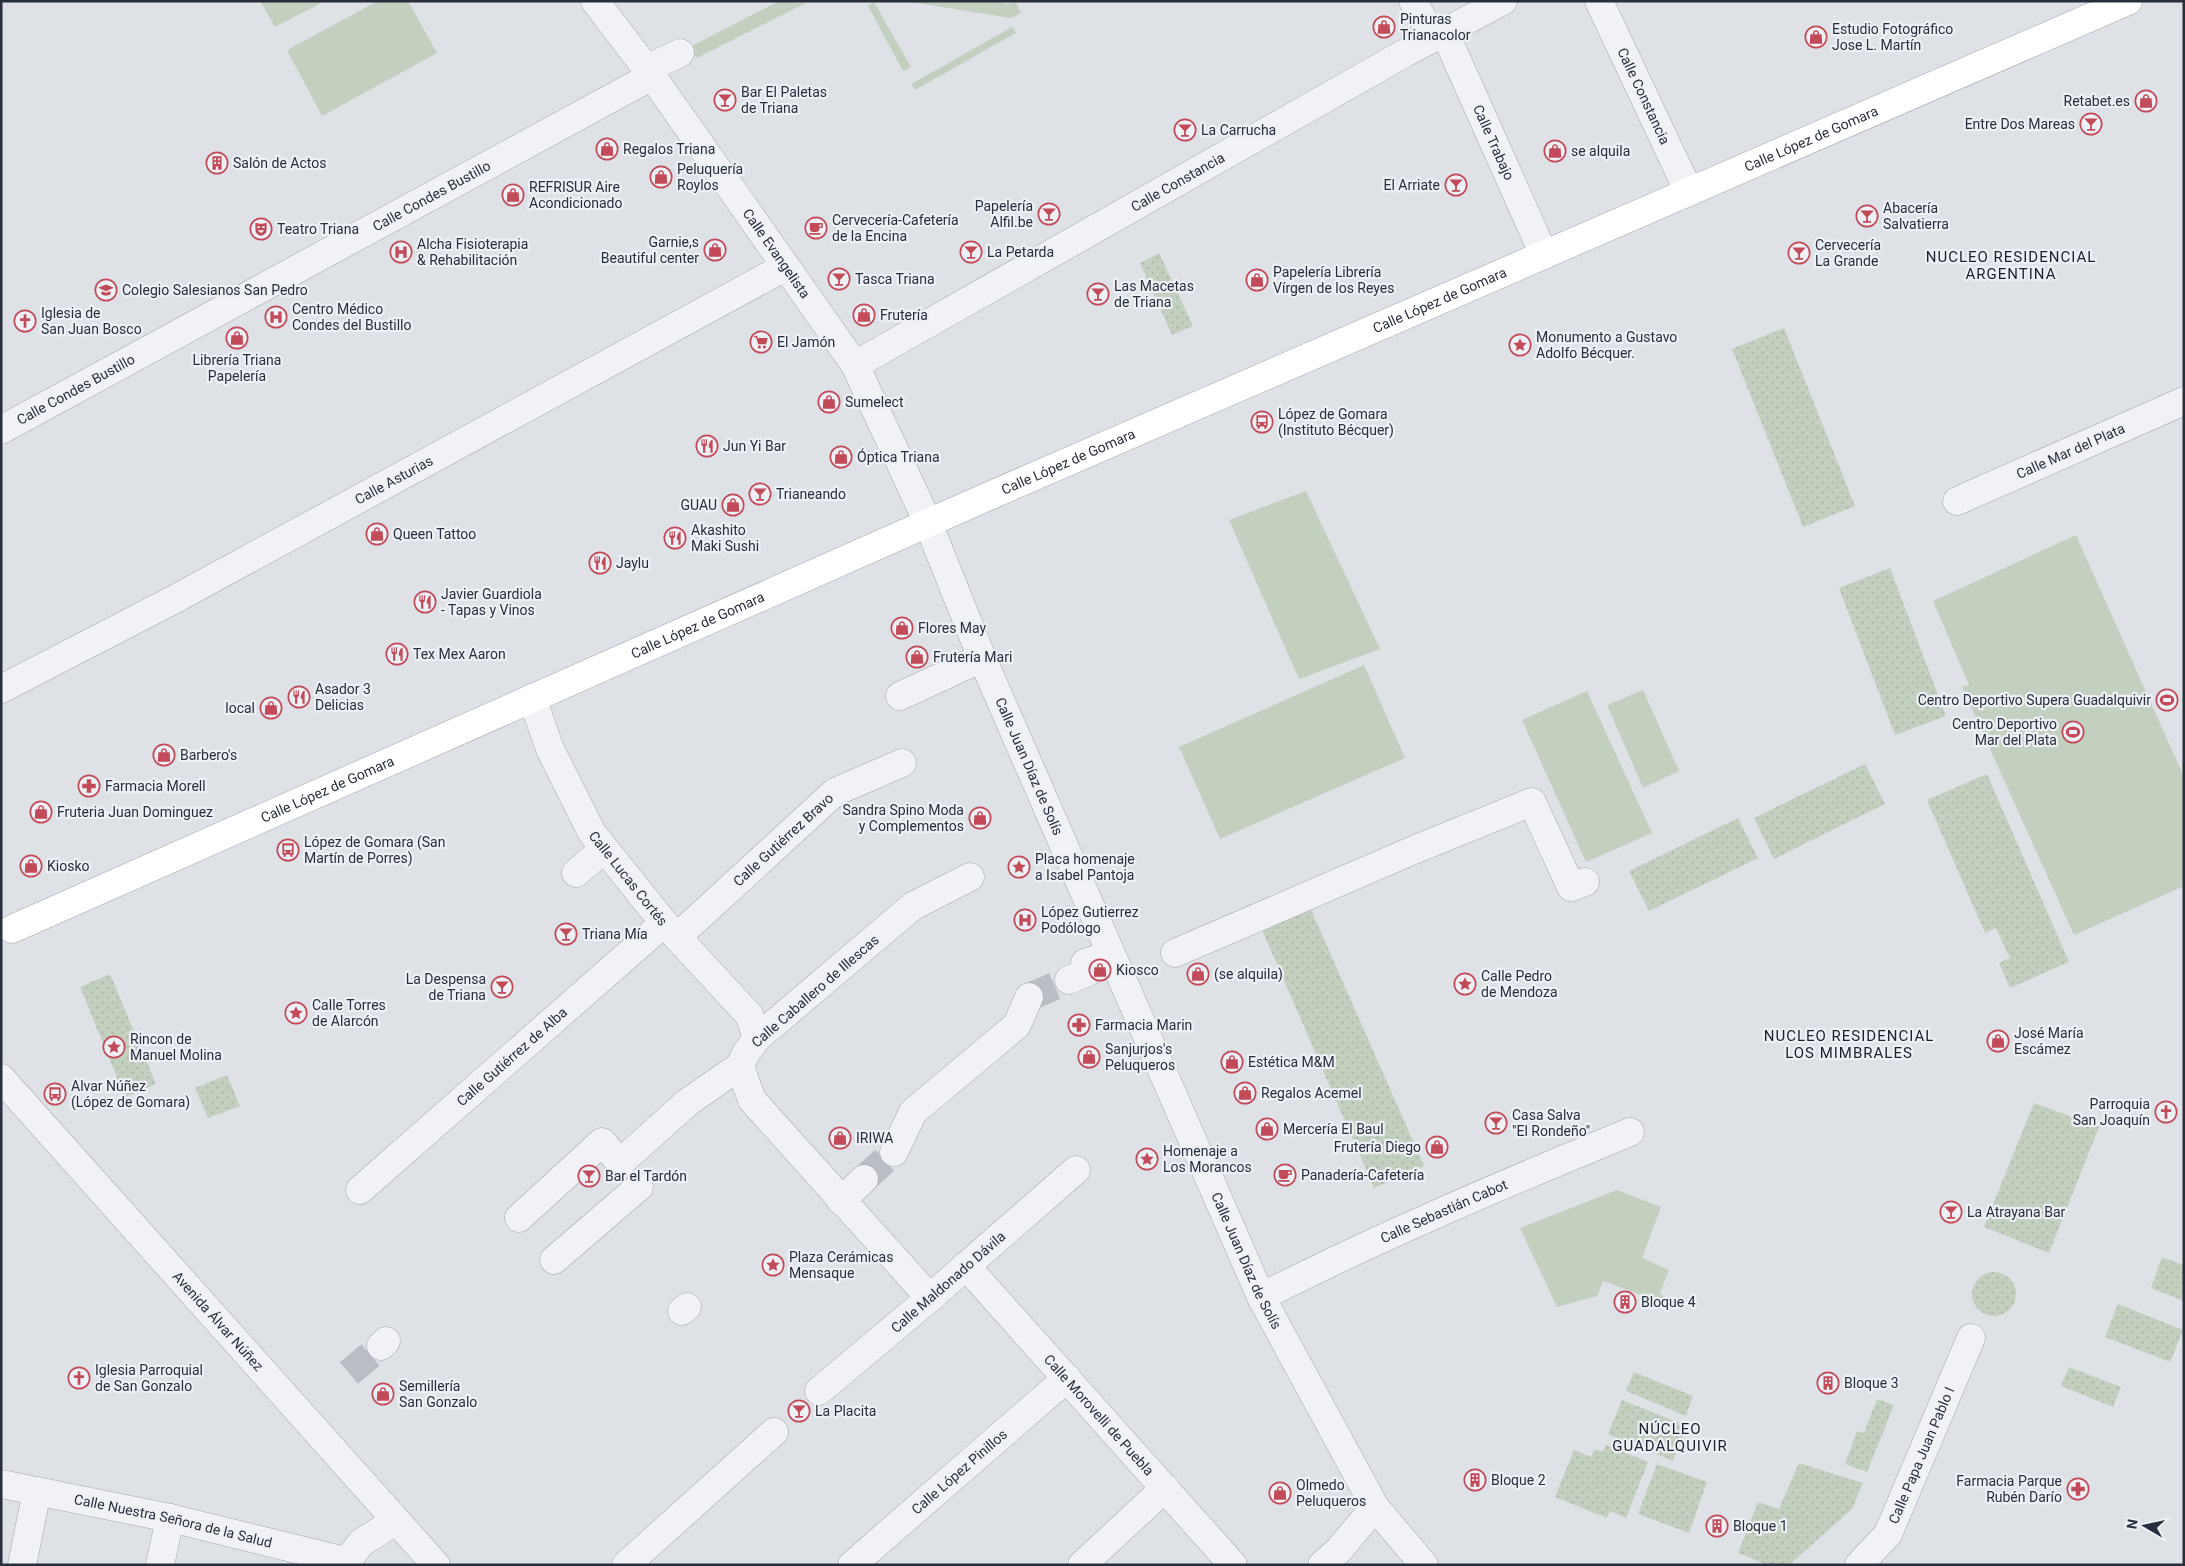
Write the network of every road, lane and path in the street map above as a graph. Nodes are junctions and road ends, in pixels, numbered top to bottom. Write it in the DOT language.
graph roads {
  1 [pos="595,1"];
  2 [pos="1412,1"];
  3 [pos="1503,1"];
  4 [pos="1599,1"];
  5 [pos="2128,1"];
  6 [pos="1438,35"];
  7 [pos="680,53"];
  8 [pos="649,72"];
  9 [pos="1689,192"];
  10 [pos="1544,255"];
  11 [pos="785,267"];
  12 [pos="855,365"];
  13 [pos="2184,401"];
  14 [pos="1,430"];
  15 [pos="1956,501"];
  16 [pos="928,523"];
  17 [pos="982,658"];
  18 [pos="1,689"];
  19 [pos="900,696"];
  20 [pos="532,698"];
  21 [pos="902,763"];
  22 [pos="604,849"];
  23 [pos="576,873"];
  24 [pos="970,878"];
  25 [pos="1585,882"];
  26 [pos="670,930"];
  27 [pos="5,934"];
  28 [pos="1174,953"];
  29 [pos="1111,954"];
  30 [pos="1069,980"];
  31 [pos="1029,997"];
  32 [pos="757,1038"];
  33 [pos="740,1066"];
  34 [pos="1,1078"];
  35 [pos="1630,1132"];
  36 [pos="894,1152"];
  37 [pos="1076,1170"];
  38 [pos="864,1179"];
  39 [pos="639,1187"];
  40 [pos="360,1190"];
  41 [pos="841,1201"];
  42 [pos="519,1218"];
  43 [pos="554,1260"];
  44 [pos="966,1266"];
  45 [pos="1261,1297"];
  46 [pos="930,1298"];
  47 [pos="1971,1338"];
  48 [pos="1067,1378"];
  49 [pos="819,1391"];
  50 [pos="774,1432"];
  51 [pos="1,1484"];
  52 [pos="1165,1488"];
  53 [pos="37,1491"];
  54 [pos="1375,1507"];
  55 [pos="170,1518"];
  56 [pos="396,1521"];
  57 [pos="345,1563"];
  58 [pos="22,1565"];
  59 [pos="160,1565"];
  60 [pos="436,1565"];
  61 [pos="626,1565"];
  62 [pos="852,1565"];
  63 [pos="1082,1565"];
  64 [pos="1233,1565"];
  65 [pos="1322,1565"];
  66 [pos="1424,1565"];
  67 [pos="1859,1565"];
  1 -- 8 [label="street, Calle Evangelista"];
  2 -- 6 [label="street, Calle Trabajo"];
  3 -- 6 [label="street, Calle Constancia"];
  4 -- 9 [label="street, Calle Constancia"];
  5 -- 9 [label="main road, Calle López de Gomara"];
  6 -- 10 [label="street, Calle Trabajo"];
  6 -- 12 [label="street, Calle Constancia"];
  7 -- 8 [label="street, Calle Condes Bustillo"];
  8 -- 11 [label="street, Calle Evangelista"];
  8 -- 14 [label="street, Calle Condes Bustillo"];
  9 -- 10 [label="main road, Calle López de Gomara"];
  10 -- 16 [label="main road, Calle López de Gomara"];
  11 -- 12 [label="street, Calle Evangelista"];
  11 -- 18 [label="street, Calle Asturias"];
  12 -- 16 [label="street, Calle Evangelista"];
  13 -- 15 [label="street, Calle Mar del Plata"];
  16 -- 17 [label="street, Calle Juan Díaz de Solís"];
  16 -- 20 [label="main road, Calle López de Gomara"];
  17 -- 19 [label="street"];
  17 -- 29 [label="street, Calle Juan Díaz de Solís"];
  20 -- 22 [label="street, Calle Lucas Cortés"];
  20 -- 27 [label="main road, Calle López de Gomara"];
  21 -- 26 [label="street, Calle Gutiérrez Bravo"];
  22 -- 23 [label="street"];
  22 -- 26 [label="street, Calle Lucas Cortés"];
  24 -- 32 [label="street, Calle Caballero de Illescas"];
  25 -- 28 [label="street"];
  26 -- 32 [label="street, Calle Lucas Cortés"];
  26 -- 40 [label="street, Calle Gutiérrez de Alba"];
  29 -- 30 [label="street"];
  29 -- 45 [label="street, Calle Juan Díaz de Solís"];
  31 -- 36 [label="street"];
  32 -- 33 [label="street, Calle Caballero de Illescas"];
  33 -- 41 [label="street"];
  33 -- 42 [label="street, Calle Caballero de Illescas"];
  34 -- 56 [label="street, Avenida Álvar Núñez"];
  35 -- 45 [label="street, Calle Sebastián Cabot"];
  37 -- 44 [label="street, Calle Maldonado Dávila"];
  38 -- 41 [label="street"];
  39 -- 43 [label="street"];
  41 -- 46 [label="street"];
  44 -- 46 [label="street, Calle Maldonado Dávila"];
  44 -- 48 [label="street, Calle Morovelli de Puebla"];
  45 -- 54 [label="street, Calle Juan Díaz de Solís"];
  46 -- 49 [label="street, Calle Maldonado Dávila"];
  47 -- 67 [label="street, Calle Papa Juan Pablo I"];
  48 -- 52 [label="street, Calle Morovelli de Puebla"];
  48 -- 62 [label="street, Calle López Pinillos"];
  50 -- 61 [label="street"];
  51 -- 53 [label="street, Calle Nuestra Señora de la Salud"];
  52 -- 63 [label="street"];
  52 -- 64 [label="street, Calle Morovelli de Puebla"];
  53 -- 55 [label="street, Calle Nuestra Señora de la Salud"];
  53 -- 58 [label="street"];
  54 -- 65 [label="street"];
  54 -- 66 [label="street, Calle Juan Díaz de Solís"];
  55 -- 57 [label="street, Calle Nuestra Señora de la Salud"];
  55 -- 59 [label="street"];
  56 -- 57 [label="street"];
  56 -- 60 [label="street, Avenida Álvar Núñez"];
}
